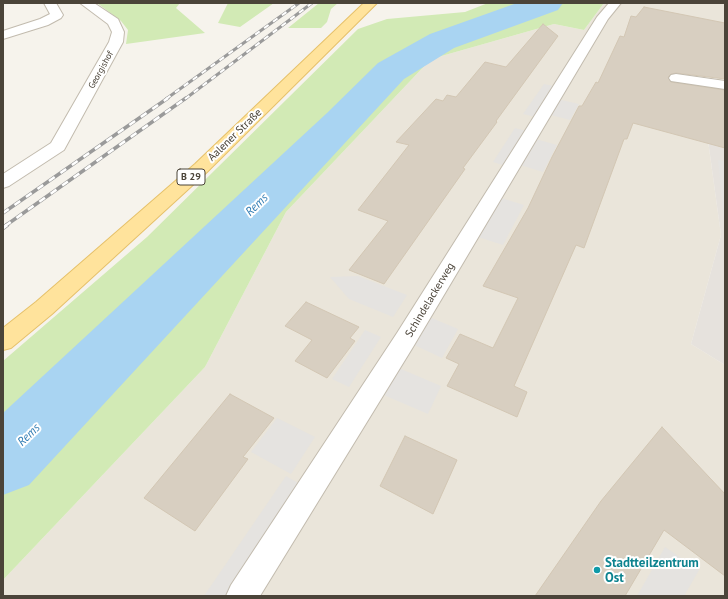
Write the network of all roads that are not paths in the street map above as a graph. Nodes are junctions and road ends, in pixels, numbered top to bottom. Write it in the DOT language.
graph roads {
  1 [pos="50,3"];
  2 [pos="86,3"];
  3 [pos="371,3"];
  4 [pos="615,3"];
  5 [pos="3,35"];
  6 [pos="676,78"];
  7 [pos="725,85"];
  8 [pos="3,182"];
  9 [pos="3,341"];
  10 [pos="242,596"];
  1 -- 5 [label="street"];
  2 -- 8 [label="street, Georgishof"];
  3 -- 9 [label="main road, Aalener Straße / B 29"];
  4 -- 10 [label="street, Schindelackerweg"];
  6 -- 7 [label="street"];
}
